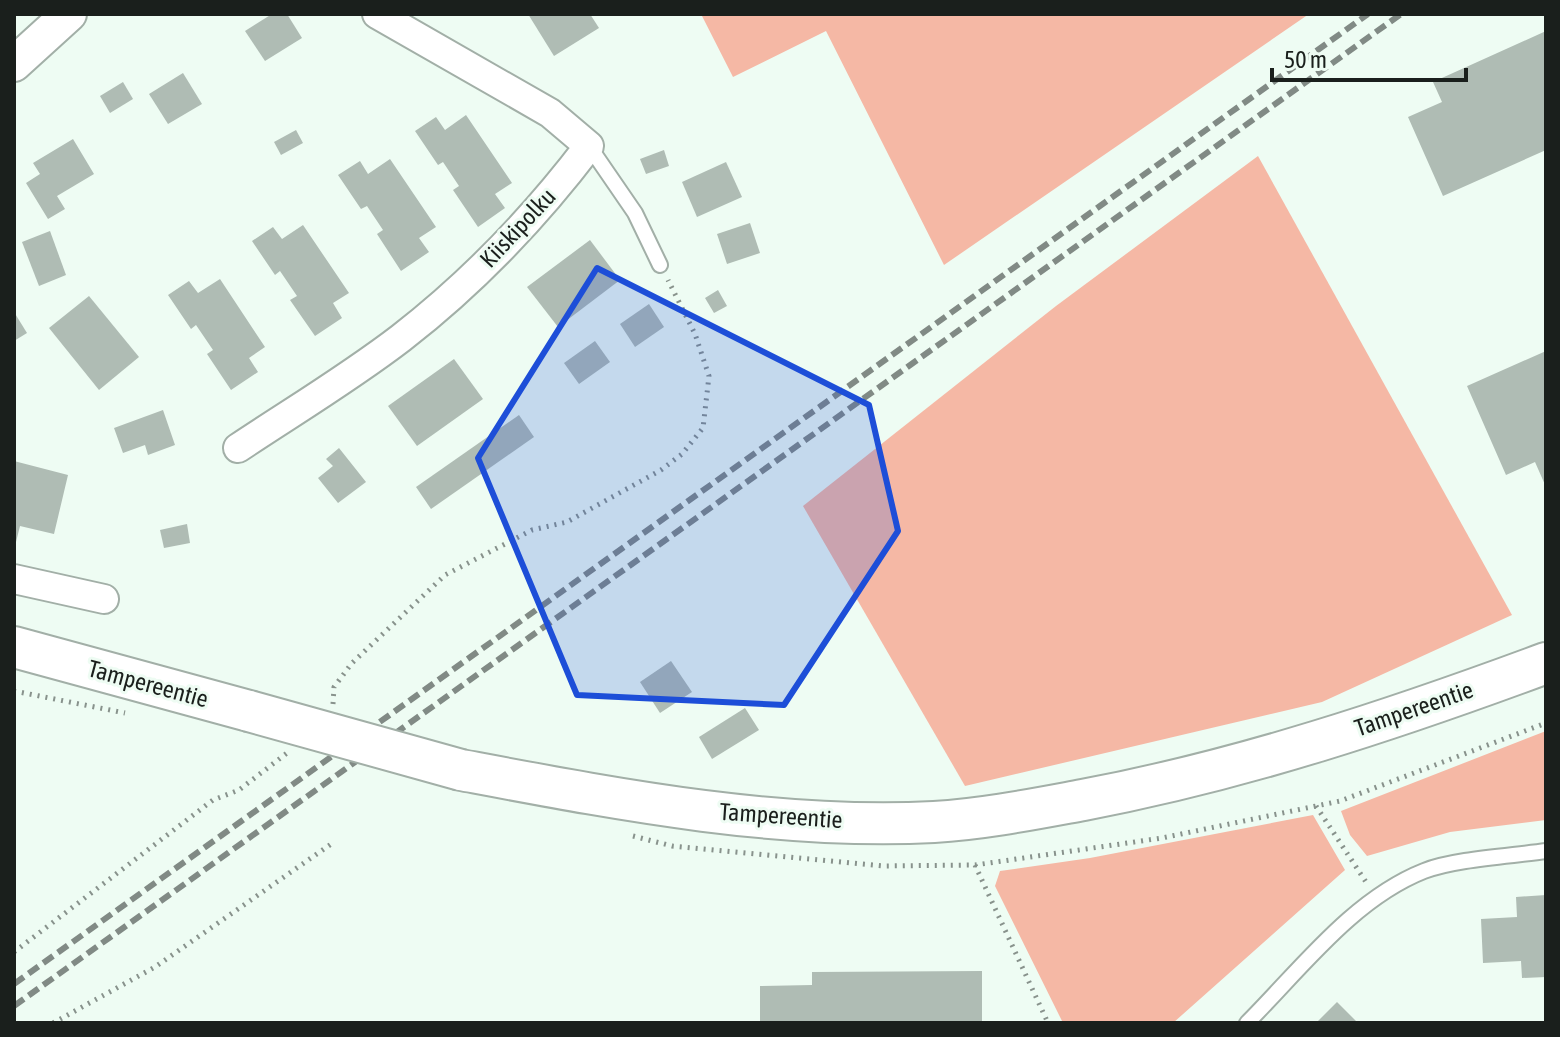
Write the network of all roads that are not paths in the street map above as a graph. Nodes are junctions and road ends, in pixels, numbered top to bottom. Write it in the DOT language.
graph roads {
  1 [pos="69,14"];
  2 [pos="377,14"];
  3 [pos="14,64"];
  4 [pos="589,146"];
  5 [pos="660,265"];
  6 [pos="238,448"];
  7 [pos="14,579"];
  8 [pos="104,599"];
  9 [pos="14,647"];
  10 [pos="1546,663"];
  11 [pos="1546,851"];
  12 [pos="1247,1023"];
  1 -- 3 [label="street"];
  2 -- 4 [label="street"];
  4 -- 5 [label="lane"];
  4 -- 6 [label="street, Kiiskipolku"];
  7 -- 8 [label="street"];
  9 -- 10 [label="main road, Tampereentie, bridge"];
  11 -- 12 [label="lane"];
}
